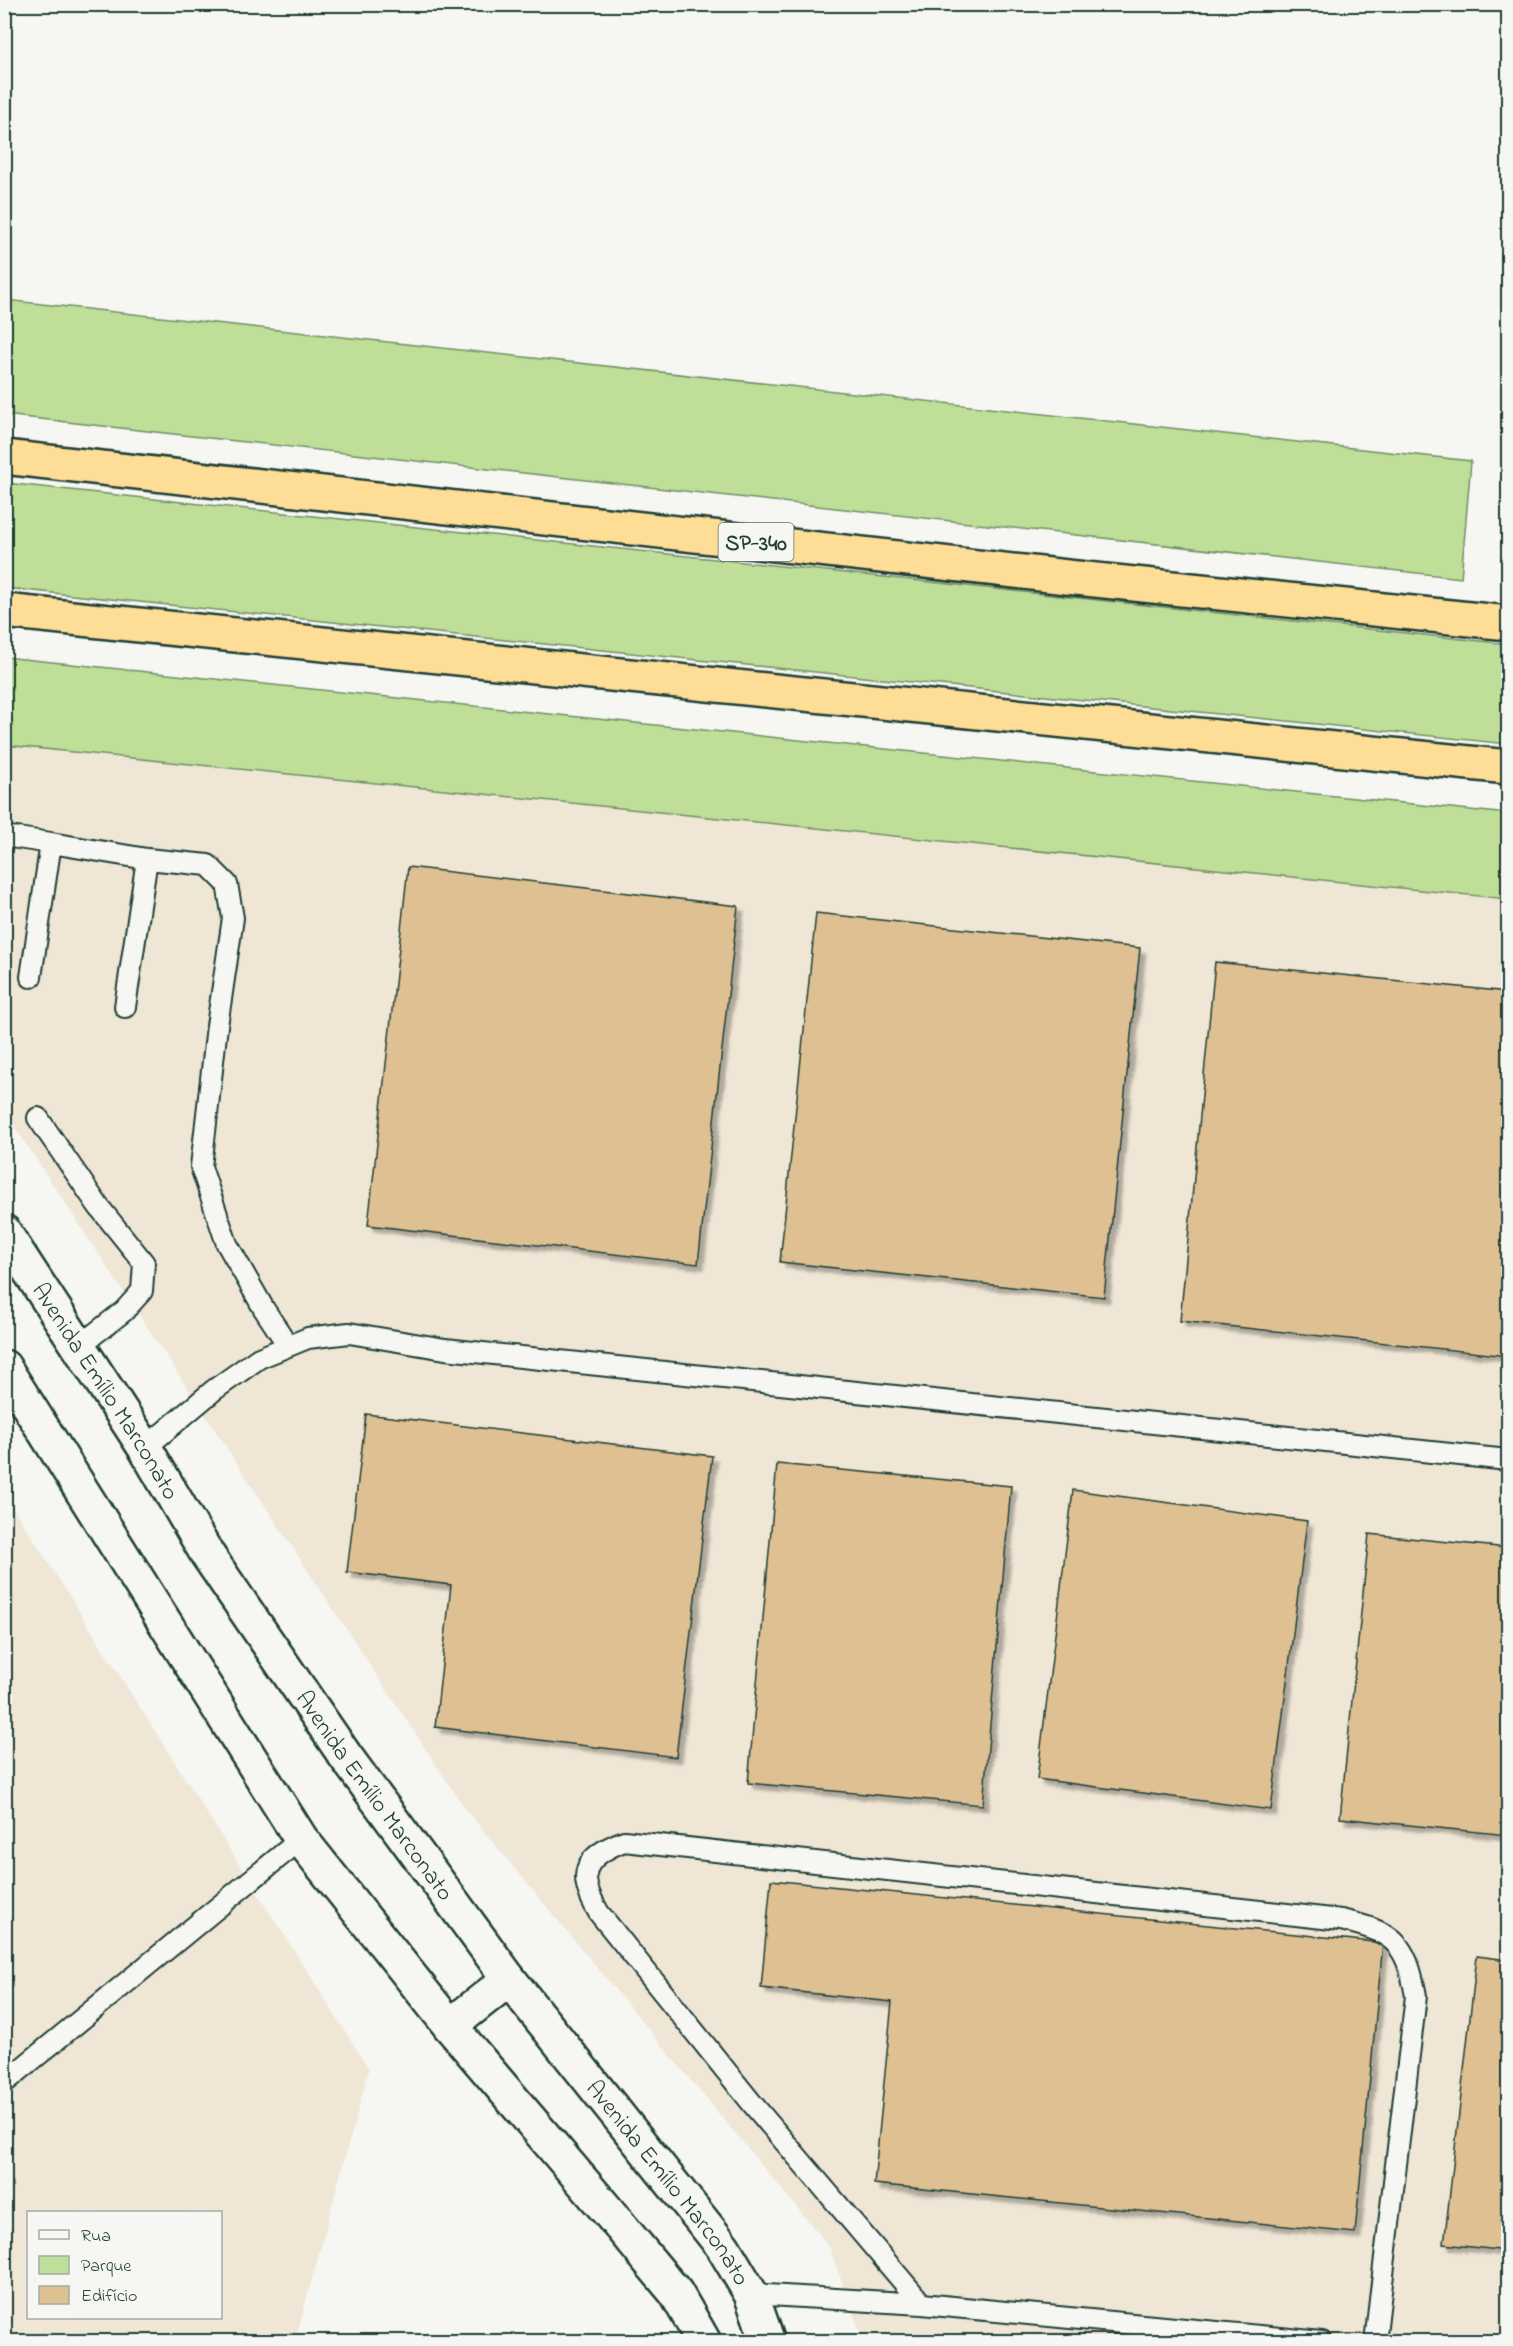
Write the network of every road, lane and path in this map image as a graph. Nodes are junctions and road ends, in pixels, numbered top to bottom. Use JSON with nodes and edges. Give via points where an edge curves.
{"nodes":[{"id":1,"x":4,"y":458,"type":"edge"},
{"id":2,"x":4,"y":611,"type":"edge"},
{"id":3,"x":1509,"y":623,"type":"edge"},
{"id":4,"x":1509,"y":767,"type":"edge"},
{"id":5,"x":4,"y":836,"type":"edge"},
{"id":6,"x":51,"y":843,"type":"junction"},
{"id":7,"x":147,"y":859,"type":"junction"},
{"id":8,"x":31,"y":977,"type":"dead end"},
{"id":9,"x":125,"y":1007,"type":"dead end"},
{"id":10,"x":38,"y":1118,"type":"dead end"},
{"id":11,"x":4,"y":1232,"type":"edge"},
{"id":12,"x":287,"y":1344,"type":"junction"},
{"id":13,"x":79,"y":1346,"type":"junction"},
{"id":14,"x":4,"y":1367,"type":"edge"},
{"id":15,"x":145,"y":1448,"type":"junction"},
{"id":16,"x":1509,"y":1460,"type":"edge"},
{"id":17,"x":301,"y":1839,"type":"junction"},
{"id":18,"x":510,"y":1979,"type":"junction"},
{"id":19,"x":450,"y":2026,"type":"junction"},
{"id":20,"x":4,"y":2083,"type":"edge"},
{"id":21,"x":751,"y":2294,"type":"junction"},
{"id":22,"x":922,"y":2304,"type":"junction"},
{"id":23,"x":704,"y":2342,"type":"edge"},
{"id":24,"x":768,"y":2342,"type":"edge"},
{"id":25,"x":1322,"y":2342,"type":"edge"},
{"id":26,"x":1375,"y":2342,"type":"edge"}],
"edges":[{"from":1,"to":3,"type":"highway","number":"SP-340"},
{"from":2,"to":4,"type":"highway"},
{"from":5,"to":6,"type":"lane"},
{"from":6,"to":7,"type":"lane"},
{"from":6,"to":8,"type":"lane"},
{"from":7,"to":9,"type":"lane"},
{"from":7,"to":12,"type":"lane","via":[[208,865],[227,884],[233,918],[201,1167],[227,1244]]},
{"from":10,"to":13,"type":"lane","via":[[99,1207],[144,1263],[142,1291],[124,1311]]},
{"from":11,"to":13,"type":"main road","name":"Avenida Emílio Marconato"},
{"from":12,"to":15,"type":"lane","via":[[259,1358],[214,1390]]},
{"from":12,"to":16,"type":"lane","via":[[349,1333],[445,1349]]},
{"from":13,"to":15,"type":"main road","name":"Avenida Emílio Marconato"},
{"from":14,"to":17,"type":"main road"},
{"from":15,"to":18,"type":"main road","name":"Avenida Emílio Marconato","via":[[207,1554],[346,1757]]},
{"from":17,"to":19,"type":"main road"},
{"from":17,"to":20,"type":"lane"},
{"from":18,"to":19,"type":"main road"},
{"from":18,"to":21,"type":"main road","name":"Avenida Emílio Marconato","via":[[723,2247]]},
{"from":19,"to":23,"type":"main road","via":[[669,2285]]},
{"from":21,"to":22,"type":"lane"},
{"from":21,"to":24,"type":"main road","name":"Avenida Emílio Marconato"},
{"from":22,"to":25,"type":"lane"},
{"from":22,"to":26,"type":"lane","via":[[755,2107],[599,1913],[587,1893],[586,1876],[591,1861],[604,1848],[624,1840],[1341,1920],[1376,1928],[1399,1946],[1411,1967],[1416,1996]]}]}
